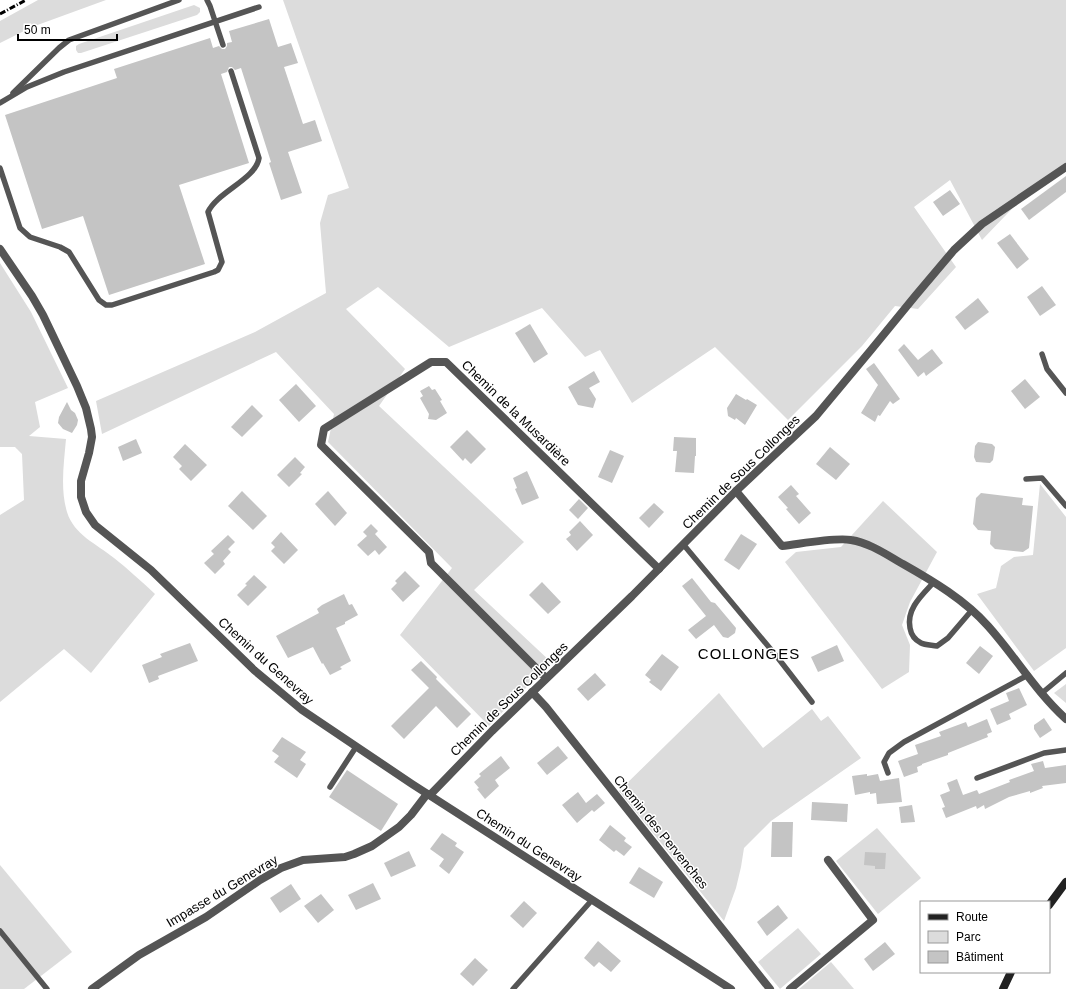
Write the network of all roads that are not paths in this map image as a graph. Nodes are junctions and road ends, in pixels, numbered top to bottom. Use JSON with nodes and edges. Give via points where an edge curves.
{"nodes":[{"id":1,"x":179,"y":0,"type":"edge"},
{"id":2,"x":207,"y":0,"type":"edge"},
{"id":3,"x":259,"y":6,"type":"dead end"},
{"id":4,"x":215,"y":22,"type":"junction"},
{"id":5,"x":223,"y":45,"type":"dead end"},
{"id":6,"x":231,"y":71,"type":"dead end"},
{"id":7,"x":8,"y":98,"type":"junction"},
{"id":8,"x":0,"y":102,"type":"edge"},
{"id":9,"x":1066,"y":167,"type":"edge"},
{"id":10,"x":0,"y":168,"type":"edge"},
{"id":11,"x":0,"y":248,"type":"edge"},
{"id":12,"x":1042,"y":354,"type":"dead end"},
{"id":13,"x":1066,"y":393,"type":"edge"},
{"id":14,"x":1026,"y":479,"type":"dead end"},
{"id":15,"x":736,"y":492,"type":"junction"},
{"id":16,"x":1066,"y":506,"type":"edge"},
{"id":17,"x":683,"y":544,"type":"junction"},
{"id":18,"x":658,"y":569,"type":"junction"},
{"id":19,"x":934,"y":582,"type":"junction"},
{"id":20,"x":972,"y":610,"type":"junction"},
{"id":21,"x":1066,"y":673,"type":"edge"},
{"id":22,"x":1028,"y":675,"type":"junction"},
{"id":23,"x":546,"y":678,"type":"junction"},
{"id":24,"x":532,"y":692,"type":"junction"},
{"id":25,"x":1042,"y":693,"type":"junction"},
{"id":26,"x":812,"y":702,"type":"dead end"},
{"id":27,"x":1066,"y":719,"type":"edge"},
{"id":28,"x":356,"y":747,"type":"junction"},
{"id":29,"x":1066,"y":750,"type":"edge"},
{"id":30,"x":888,"y":773,"type":"dead end"},
{"id":31,"x":977,"y":778,"type":"dead end"},
{"id":32,"x":330,"y":787,"type":"dead end"},
{"id":33,"x":428,"y":794,"type":"junction"},
{"id":34,"x":828,"y":860,"type":"dead end"},
{"id":35,"x":1066,"y":882,"type":"edge"},
{"id":36,"x":592,"y":900,"type":"junction"},
{"id":37,"x":1050,"y":904,"type":"edge"},
{"id":38,"x":0,"y":931,"type":"edge"},
{"id":39,"x":1011,"y":973,"type":"edge"},
{"id":40,"x":47,"y":989,"type":"edge"},
{"id":41,"x":92,"y":989,"type":"edge"},
{"id":42,"x":513,"y":989,"type":"edge"},
{"id":43,"x":731,"y":989,"type":"edge"},
{"id":44,"x":770,"y":989,"type":"edge"},
{"id":45,"x":790,"y":989,"type":"edge"},
{"id":46,"x":1003,"y":989,"type":"edge"}],
"edges":[{"from":1,"to":7,"type":"lane","via":[[69,40]]},
{"from":2,"to":4,"type":"lane"},
{"from":3,"to":4,"type":"lane"},
{"from":4,"to":5,"type":"lane"},
{"from":4,"to":7,"type":"lane","via":[[64,72]]},
{"from":6,"to":10,"type":"lane","via":[[259,158],[253,170],[213,204],[208,212],[222,262],[214,272],[112,305],[103,304],[69,252],[30,237],[20,228]]},
{"from":7,"to":8,"type":"lane"},
{"from":9,"to":15,"type":"street","name":"Chemin de Sous Collonges","via":[[982,224],[954,250],[816,416]]},
{"from":11,"to":28,"type":"street","name":"Chemin du Genevray","via":[[50,327],[87,413],[91,445],[80,489],[90,519],[163,581],[275,689]]},
{"from":12,"to":13,"type":"lane","via":[[1047,369]]},
{"from":14,"to":16,"type":"lane","via":[[1042,478]]},
{"from":15,"to":17,"type":"street","name":"Chemin de Sous Collonges"},
{"from":15,"to":19,"type":"street","via":[[782,546],[850,539],[870,545]]},
{"from":17,"to":18,"type":"street","name":"Chemin de Sous Collonges"},
{"from":17,"to":26,"type":"lane"},
{"from":18,"to":23,"type":"street","name":"Chemin de Sous Collonges"},
{"from":18,"to":23,"type":"street","name":"Chemin de la Musardière","via":[[446,362],[431,362],[324,429],[321,446],[429,552],[431,563]]},
{"from":19,"to":20,"type":"street"},
{"from":19,"to":20,"type":"lane","via":[[910,613],[911,634],[920,643],[936,646],[948,638]]},
{"from":20,"to":22,"type":"street"},
{"from":21,"to":25,"type":"lane"},
{"from":22,"to":25,"type":"street"},
{"from":22,"to":30,"type":"lane","via":[[904,742],[889,753],[884,762]]},
{"from":23,"to":24,"type":"street","name":"Chemin de Sous Collonges"},
{"from":24,"to":33,"type":"street","name":"Chemin de Sous Collonges"},
{"from":24,"to":44,"type":"street","name":"Chemin des Pervenches"},
{"from":25,"to":27,"type":"street","via":[[1051,706]]},
{"from":28,"to":32,"type":"lane"},
{"from":28,"to":33,"type":"street","name":"Chemin du Genevray"},
{"from":29,"to":31,"type":"lane","via":[[1044,753]]},
{"from":33,"to":36,"type":"street","name":"Chemin du Genevray"},
{"from":33,"to":41,"type":"street","name":"Impasse du Genevray","via":[[399,827],[372,846],[345,857],[303,860],[281,868],[206,917],[139,955]]},
{"from":34,"to":45,"type":"street","via":[[873,920]]},
{"from":35,"to":37,"type":"main road"},
{"from":36,"to":42,"type":"lane"},
{"from":36,"to":43,"type":"street","name":"Chemin du Genevray"},
{"from":38,"to":40,"type":"lane"},
{"from":39,"to":46,"type":"main road"}]}
